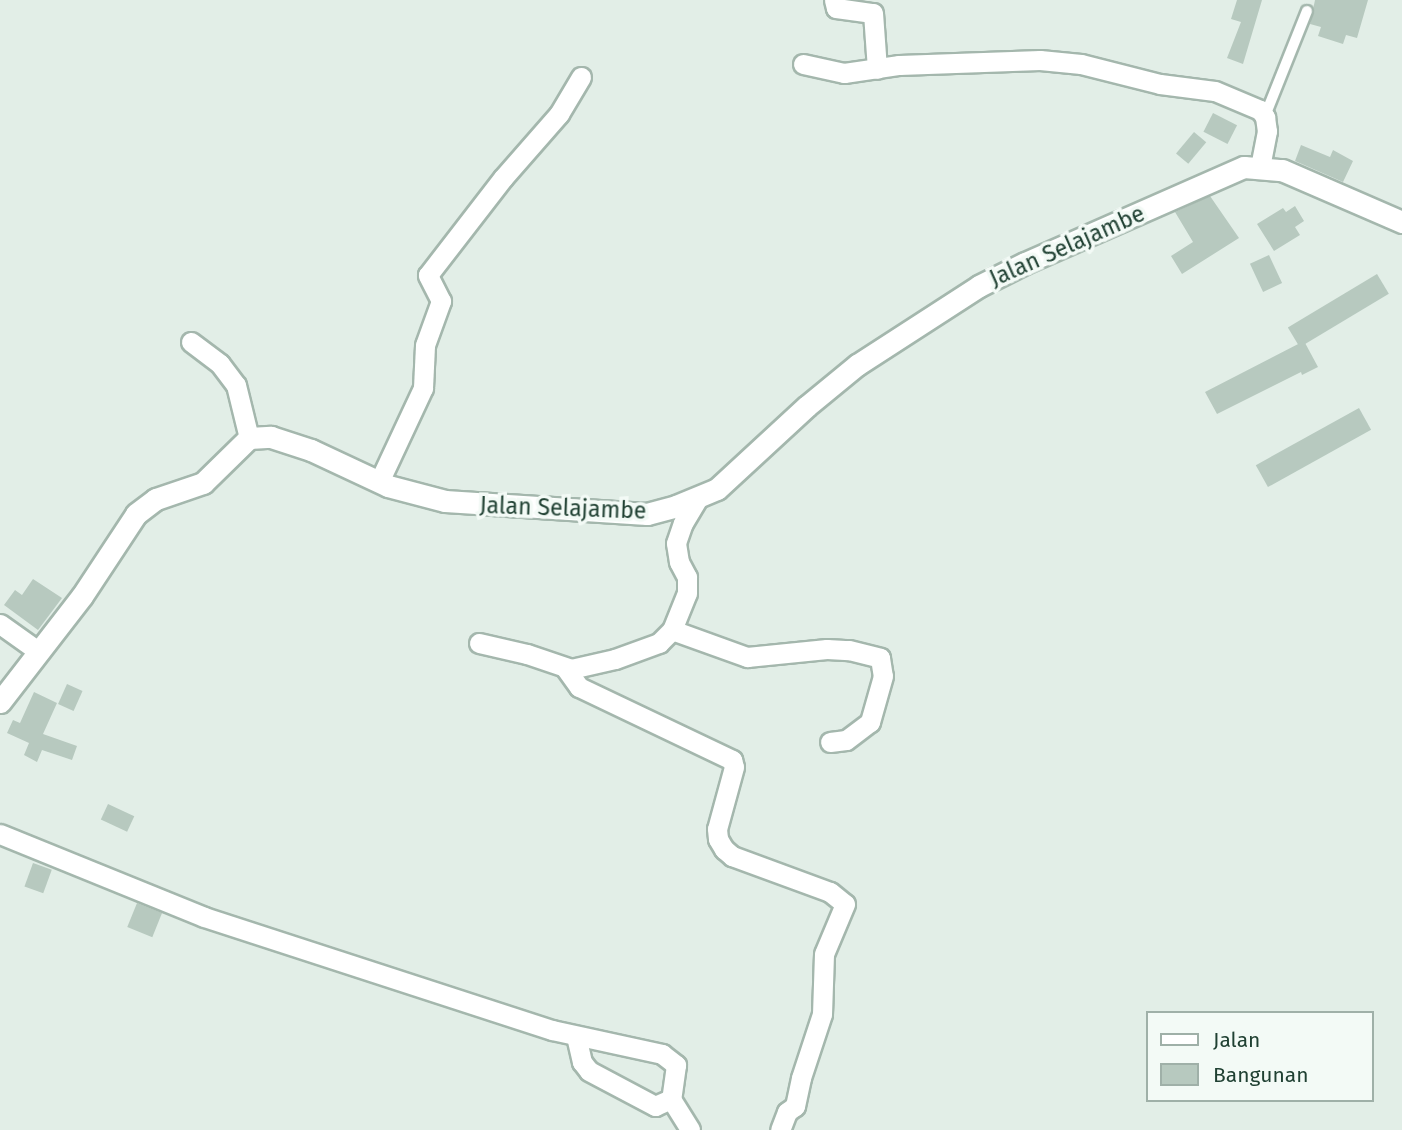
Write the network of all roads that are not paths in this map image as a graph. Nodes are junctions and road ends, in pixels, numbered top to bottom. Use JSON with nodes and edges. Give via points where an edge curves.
{"nodes":[{"id":1,"x":834,"y":0,"type":"edge"},
{"id":2,"x":1307,"y":11,"type":"dead end"},
{"id":3,"x":803,"y":64,"type":"dead end"},
{"id":4,"x":877,"y":69,"type":"junction"},
{"id":5,"x":581,"y":77,"type":"dead end"},
{"id":6,"x":1265,"y":117,"type":"junction"},
{"id":7,"x":1260,"y":166,"type":"junction"},
{"id":8,"x":1402,"y":222,"type":"edge"},
{"id":9,"x":191,"y":342,"type":"dead end"},
{"id":10,"x":249,"y":438,"type":"junction"},
{"id":11,"x":379,"y":482,"type":"junction"},
{"id":12,"x":698,"y":498,"type":"junction"},
{"id":13,"x":0,"y":624,"type":"edge"},
{"id":14,"x":672,"y":630,"type":"junction"},
{"id":15,"x":479,"y":643,"type":"dead end"},
{"id":16,"x":38,"y":650,"type":"junction"},
{"id":17,"x":566,"y":669,"type":"junction"},
{"id":18,"x":0,"y":702,"type":"edge"},
{"id":19,"x":830,"y":742,"type":"dead end"},
{"id":20,"x":0,"y":834,"type":"edge"},
{"id":21,"x":576,"y":1036,"type":"junction"},
{"id":22,"x":671,"y":1099,"type":"junction"},
{"id":23,"x":690,"y":1130,"type":"edge"},
{"id":24,"x":780,"y":1130,"type":"edge"}],
"edges":[{"from":1,"to":4,"type":"street","via":[[836,8],[873,13]]},
{"from":2,"to":6,"type":"lane"},
{"from":3,"to":4,"type":"street","via":[[844,73]]},
{"from":4,"to":6,"type":"street","via":[[1012,60],[1067,62],[1215,91],[1260,110]]},
{"from":5,"to":11,"type":"street","via":[[559,114],[502,178],[428,275],[442,301],[425,345],[423,388]]},
{"from":6,"to":7,"type":"street"},
{"from":7,"to":8,"type":"street","name":"Jalan Selajambe","via":[[1282,170]]},
{"from":7,"to":12,"type":"street","name":"Jalan Selajambe","via":[[1244,167],[969,292],[863,360],[807,405],[735,475]]},
{"from":9,"to":10,"type":"street","via":[[220,364],[236,384]]},
{"from":10,"to":11,"type":"street","name":"Jalan Selajambe","via":[[271,438],[311,450]]},
{"from":10,"to":16,"type":"street","via":[[203,483],[142,508],[82,596]]},
{"from":11,"to":12,"type":"street","name":"Jalan Selajambe","via":[[445,501],[622,514],[647,514]]},
{"from":12,"to":14,"type":"street","via":[[676,543],[688,587]]},
{"from":13,"to":16,"type":"street"},
{"from":14,"to":17,"type":"street","via":[[645,649]]},
{"from":14,"to":19,"type":"street","via":[[747,657],[827,649],[880,658],[883,676],[870,722],[846,740]]},
{"from":15,"to":17,"type":"street","via":[[527,653]]},
{"from":16,"to":18,"type":"street"},
{"from":17,"to":24,"type":"street","via":[[579,687],[732,760],[717,829],[724,849],[830,892],[845,904],[824,954],[822,1014],[796,1106],[787,1112]]},
{"from":20,"to":21,"type":"street","via":[[204,917]]},
{"from":21,"to":22,"type":"street","via":[[589,1071],[655,1106]]},
{"from":21,"to":22,"type":"street","via":[[672,1060],[676,1069]]},
{"from":22,"to":23,"type":"street"}]}
